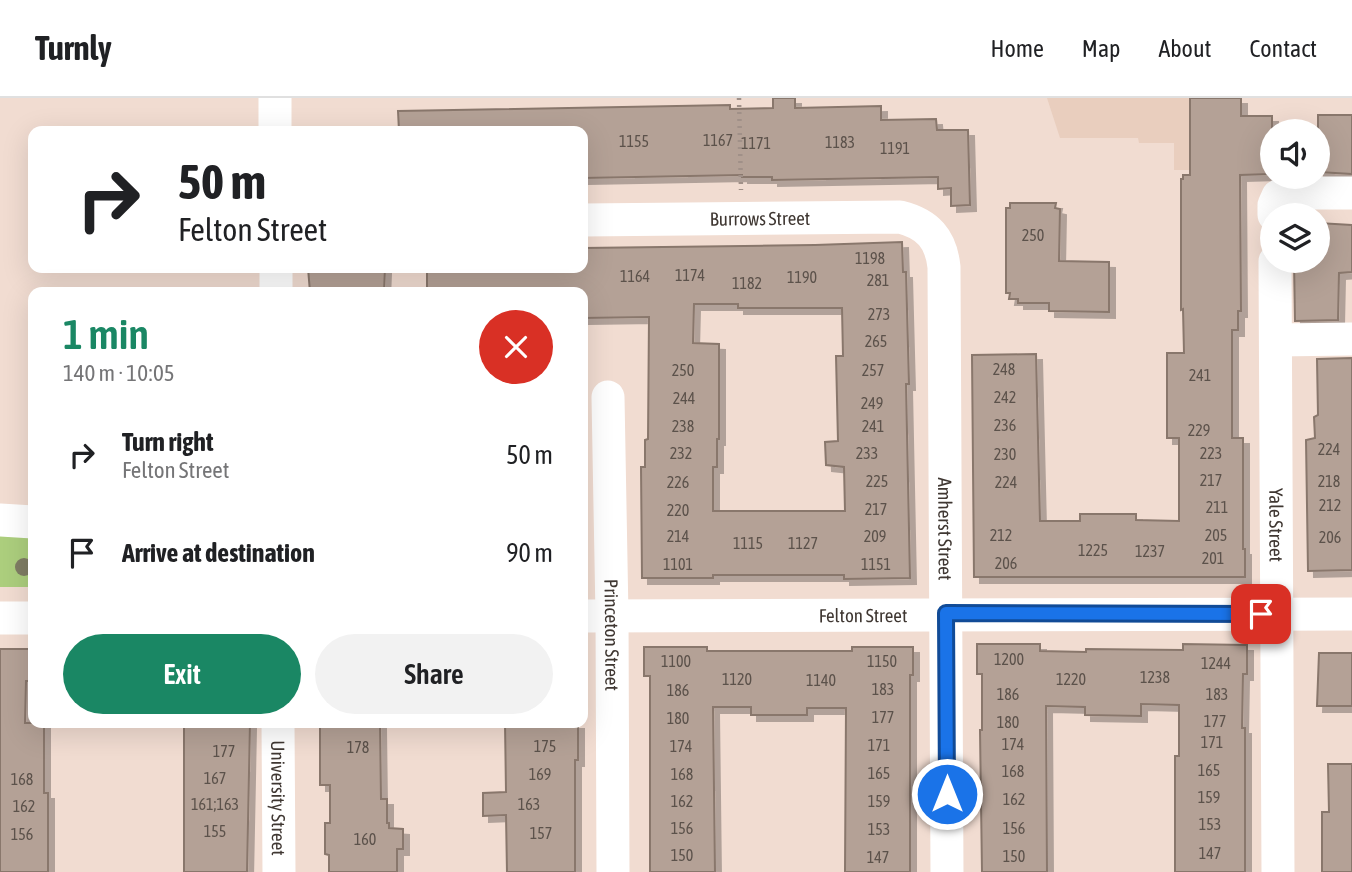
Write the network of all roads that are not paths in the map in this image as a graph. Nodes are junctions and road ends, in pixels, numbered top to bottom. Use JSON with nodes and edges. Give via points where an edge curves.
{"nodes":[{"id":1,"x":275,"y":98,"type":"edge"},
{"id":2,"x":275,"y":126,"type":"edge"},
{"id":3,"x":1352,"y":193,"type":"edge"},
{"id":4,"x":1275,"y":203,"type":"edge"},
{"id":5,"x":588,"y":219,"type":"edge"},
{"id":6,"x":932,"y":232,"type":"joint"},
{"id":7,"x":1275,"y":273,"type":"edge"},
{"id":8,"x":1352,"y":339,"type":"edge"},
{"id":9,"x":1276,"y":340,"type":"junction"},
{"id":10,"x":608,"y":397,"type":"dead end"},
{"id":11,"x":0,"y":520,"type":"edge"},
{"id":12,"x":28,"y":522,"type":"edge"},
{"id":13,"x":946,"y":613,"type":"junction"},
{"id":14,"x":1276,"y":614,"type":"junction"},
{"id":15,"x":1352,"y":614,"type":"edge"},
{"id":16,"x":598,"y":616,"type":"edge"},
{"id":17,"x":0,"y":618,"type":"edge"},
{"id":18,"x":28,"y":618,"type":"edge"},
{"id":19,"x":278,"y":728,"type":"edge"},
{"id":20,"x":279,"y":872,"type":"edge"},
{"id":21,"x":613,"y":872,"type":"edge"},
{"id":22,"x":947,"y":872,"type":"edge"},
{"id":23,"x":1278,"y":872,"type":"edge"}],
"edges":[{"from":1,"to":2,"type":"street"},
{"from":3,"to":4,"type":"street","via":[[1287,193]]},
{"from":5,"to":6,"type":"street","name":"Burrows Street","via":[[900,217]]},
{"from":6,"to":13,"type":"street","name":"Amherst Street","via":[[944,267]]},
{"from":7,"to":9,"type":"street","name":"Yale Street"},
{"from":8,"to":9,"type":"street"},
{"from":9,"to":14,"type":"street","name":"Yale Street"},
{"from":10,"to":16,"type":"street","name":"Princeton Street"},
{"from":11,"to":12,"type":"street"},
{"from":13,"to":14,"type":"street","name":"Felton Street"},
{"from":13,"to":16,"type":"street","name":"Felton Street"},
{"from":13,"to":22,"type":"street","name":"Amherst Street"},
{"from":14,"to":15,"type":"street","name":"Felton Street"},
{"from":14,"to":23,"type":"street","name":"Yale Street"},
{"from":16,"to":21,"type":"street","name":"Princeton Street"},
{"from":17,"to":18,"type":"street"},
{"from":19,"to":20,"type":"street","name":"University Street"}]}
